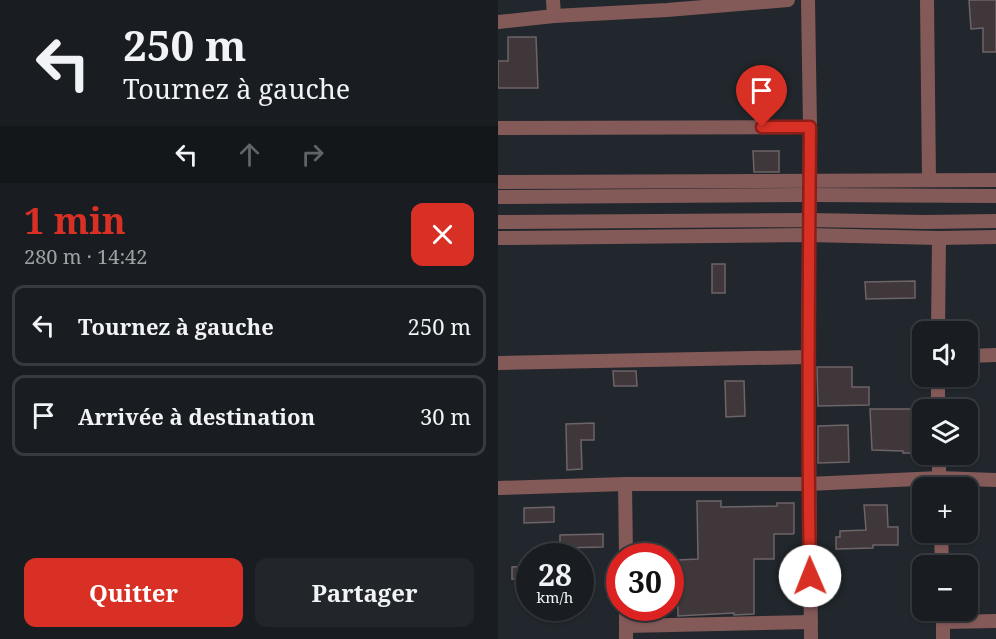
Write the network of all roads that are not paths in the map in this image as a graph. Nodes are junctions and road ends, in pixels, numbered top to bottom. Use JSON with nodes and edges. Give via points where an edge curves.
{"nodes":[{"id":1,"x":554,"y":0,"type":"edge"},
{"id":2,"x":788,"y":0,"type":"edge"},
{"id":3,"x":808,"y":0,"type":"edge"},
{"id":4,"x":927,"y":0,"type":"edge"},
{"id":5,"x":667,"y":5,"type":"edge"},
{"id":6,"x":554,"y":16,"type":"junction"},
{"id":7,"x":498,"y":22,"type":"edge"},
{"id":8,"x":810,"y":127,"type":"junction"},
{"id":9,"x":498,"y":128,"type":"edge"},
{"id":10,"x":929,"y":180,"type":"junction"},
{"id":11,"x":996,"y":180,"type":"edge"},
{"id":12,"x":498,"y":182,"type":"edge"},
{"id":13,"x":810,"y":188,"type":"junction"},
{"id":14,"x":996,"y":196,"type":"edge"},
{"id":15,"x":498,"y":197,"type":"edge"},
{"id":16,"x":809,"y":220,"type":"junction"},
{"id":17,"x":996,"y":221,"type":"edge"},
{"id":18,"x":498,"y":222,"type":"edge"},
{"id":19,"x":808,"y":235,"type":"junction"},
{"id":20,"x":996,"y":237,"type":"edge"},
{"id":21,"x":498,"y":238,"type":"edge"},
{"id":22,"x":939,"y":238,"type":"junction"},
{"id":23,"x":938,"y":321,"type":"edge"},
{"id":24,"x":996,"y":355,"type":"edge"},
{"id":25,"x":978,"y":356,"type":"edge"},
{"id":26,"x":808,"y":357,"type":"junction"},
{"id":27,"x":498,"y":363,"type":"edge"},
{"id":28,"x":996,"y":480,"type":"edge"},
{"id":29,"x":978,"y":481,"type":"edge"},
{"id":30,"x":912,"y":483,"type":"edge"},
{"id":31,"x":625,"y":484,"type":"junction"},
{"id":32,"x":808,"y":484,"type":"junction"},
{"id":33,"x":498,"y":488,"type":"edge"},
{"id":34,"x":626,"y":543,"type":"edge"},
{"id":35,"x":978,"y":619,"type":"edge"},
{"id":36,"x":943,"y":621,"type":"edge"},
{"id":37,"x":996,"y":621,"type":"edge"},
{"id":38,"x":811,"y":622,"type":"junction"},
{"id":39,"x":626,"y":632,"type":"edge"},
{"id":40,"x":811,"y":639,"type":"edge"},
{"id":41,"x":943,"y":639,"type":"edge"}],
"edges":[{"from":1,"to":6,"type":"street"},
{"from":2,"to":5,"type":"street"},
{"from":3,"to":8,"type":"street"},
{"from":4,"to":10,"type":"street"},
{"from":5,"to":6,"type":"street"},
{"from":6,"to":7,"type":"street"},
{"from":8,"to":9,"type":"street"},
{"from":8,"to":13,"type":"street"},
{"from":10,"to":11,"type":"street"},
{"from":10,"to":13,"type":"street"},
{"from":12,"to":13,"type":"street"},
{"from":13,"to":14,"type":"street"},
{"from":13,"to":15,"type":"street"},
{"from":13,"to":16,"type":"street"},
{"from":16,"to":17,"type":"street"},
{"from":16,"to":18,"type":"street"},
{"from":16,"to":19,"type":"street"},
{"from":19,"to":21,"type":"street"},
{"from":19,"to":22,"type":"street"},
{"from":19,"to":26,"type":"street"},
{"from":20,"to":22,"type":"street"},
{"from":22,"to":23,"type":"street"},
{"from":24,"to":25,"type":"street"},
{"from":26,"to":27,"type":"street"},
{"from":26,"to":32,"type":"street"},
{"from":28,"to":29,"type":"street"},
{"from":30,"to":32,"type":"street"},
{"from":31,"to":32,"type":"street"},
{"from":31,"to":33,"type":"street"},
{"from":31,"to":34,"type":"street"},
{"from":32,"to":38,"type":"street"},
{"from":35,"to":37,"type":"street"},
{"from":36,"to":41,"type":"street"},
{"from":38,"to":39,"type":"street"},
{"from":38,"to":40,"type":"street"}]}
